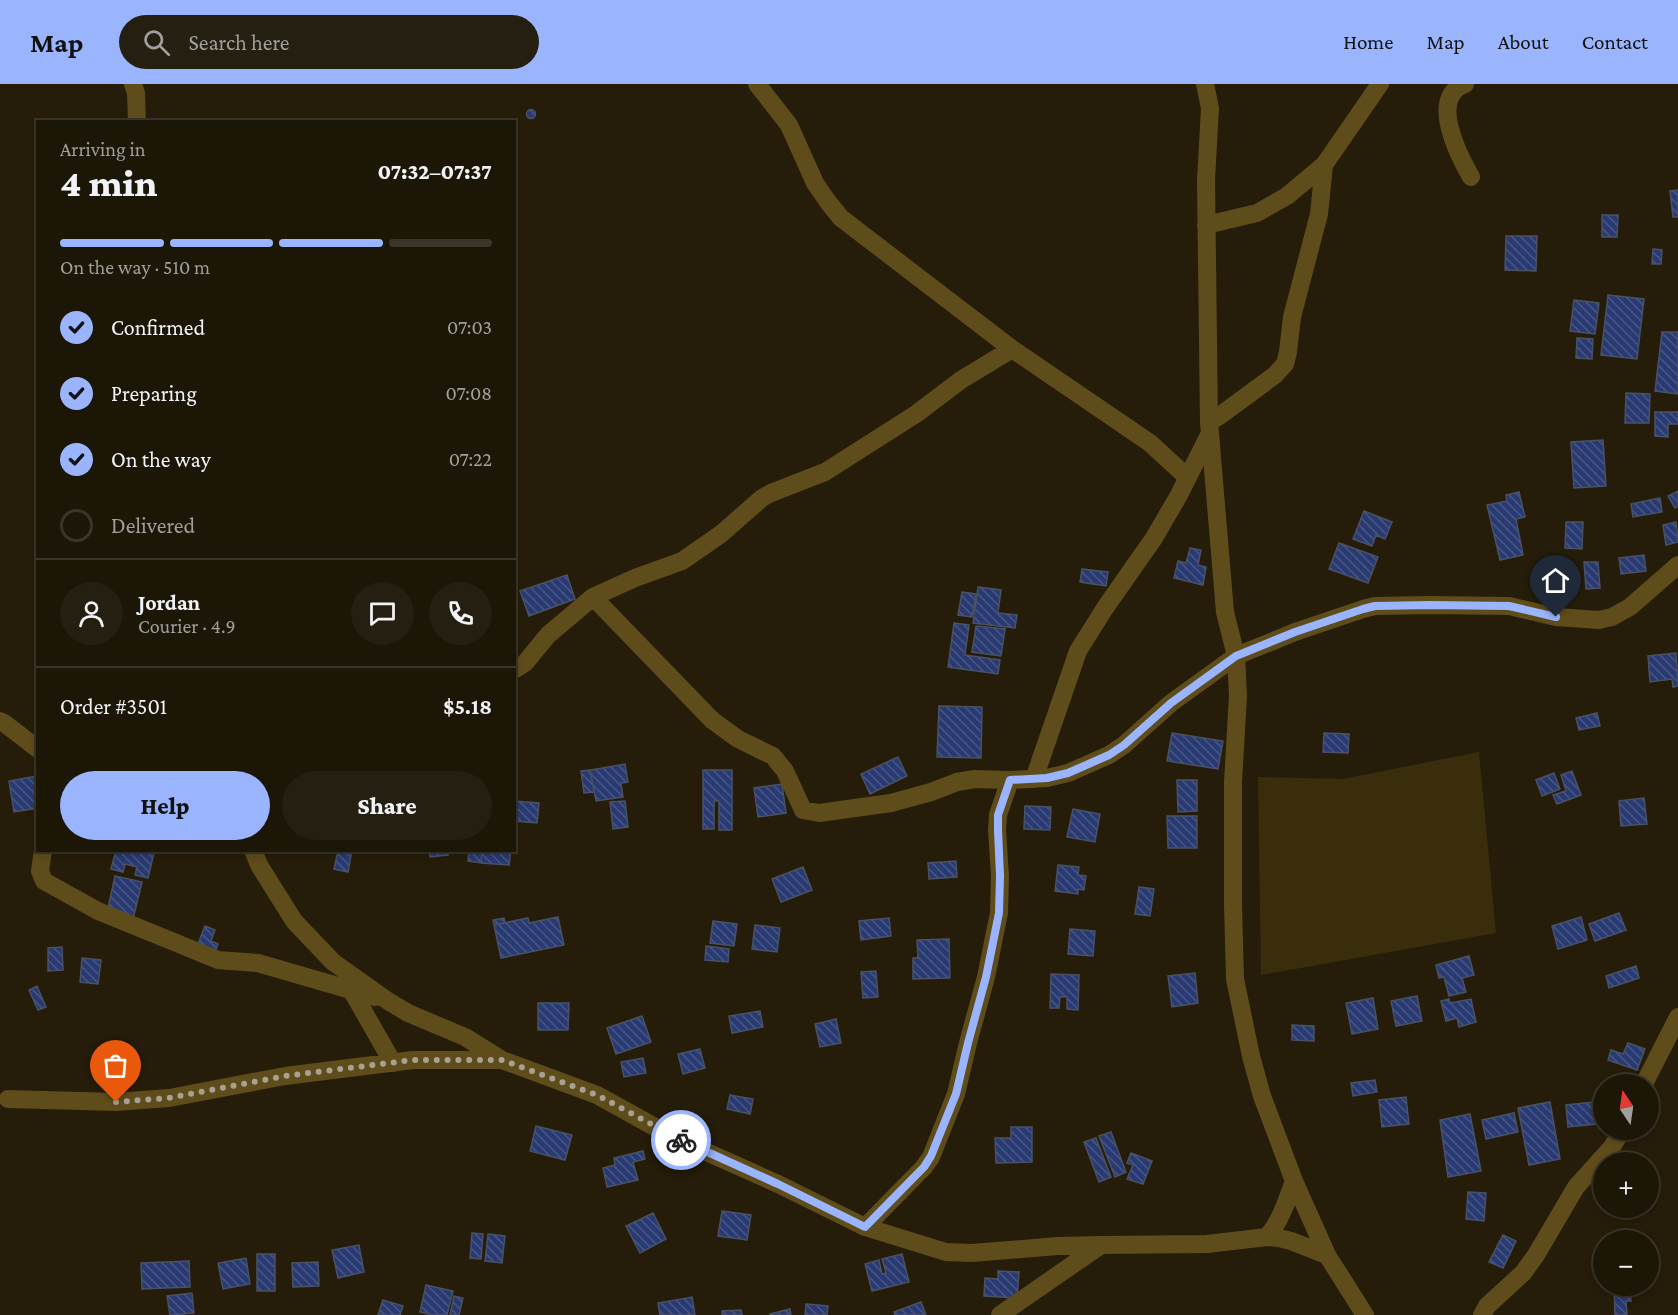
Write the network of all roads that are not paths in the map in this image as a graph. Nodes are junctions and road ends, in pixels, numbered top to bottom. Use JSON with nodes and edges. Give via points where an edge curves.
{"nodes":[{"id":1,"x":133,"y":84,"type":"edge"},
{"id":2,"x":757,"y":84,"type":"edge"},
{"id":3,"x":1205,"y":84,"type":"edge"},
{"id":4,"x":1380,"y":84,"type":"edge"},
{"id":5,"x":1465,"y":84,"type":"edge"},
{"id":6,"x":138,"y":120,"type":"edge"},
{"id":7,"x":1324,"y":165,"type":"junction"},
{"id":8,"x":1471,"y":177,"type":"dead end"},
{"id":9,"x":1206,"y":225,"type":"junction"},
{"id":10,"x":1012,"y":349,"type":"junction"},
{"id":11,"x":1209,"y":428,"type":"junction"},
{"id":12,"x":1186,"y":477,"type":"junction"},
{"id":13,"x":1678,"y":565,"type":"edge"},
{"id":14,"x":593,"y":597,"type":"junction"},
{"id":15,"x":1236,"y":656,"type":"junction"},
{"id":16,"x":516,"y":669,"type":"edge"},
{"id":17,"x":0,"y":721,"type":"edge"},
{"id":18,"x":36,"y":747,"type":"edge"},
{"id":19,"x":1034,"y":778,"type":"junction"},
{"id":20,"x":1010,"y":780,"type":"junction"},
{"id":21,"x":43,"y":852,"type":"edge"},
{"id":22,"x":254,"y":852,"type":"edge"},
{"id":23,"x":333,"y":962,"type":"junction"},
{"id":24,"x":353,"y":991,"type":"junction"},
{"id":25,"x":388,"y":1001,"type":"junction"},
{"id":26,"x":1678,"y":1017,"type":"edge"},
{"id":27,"x":465,"y":1037,"type":"junction"},
{"id":28,"x":445,"y":1059,"type":"junction"},
{"id":29,"x":502,"y":1060,"type":"junction"},
{"id":30,"x":393,"y":1063,"type":"junction"},
{"id":31,"x":1649,"y":1074,"type":"edge"},
{"id":32,"x":8,"y":1099,"type":"dead end"},
{"id":33,"x":1616,"y":1140,"type":"edge"},
{"id":34,"x":1294,"y":1181,"type":"junction"},
{"id":35,"x":865,"y":1227,"type":"junction"},
{"id":36,"x":1267,"y":1237,"type":"junction"},
{"id":37,"x":1101,"y":1245,"type":"junction"},
{"id":38,"x":1327,"y":1254,"type":"junction"},
{"id":39,"x":1000,"y":1315,"type":"edge"},
{"id":40,"x":1365,"y":1315,"type":"edge"},
{"id":41,"x":1482,"y":1315,"type":"edge"}],
"edges":[{"from":1,"to":6,"type":"street"},
{"from":2,"to":10,"type":"street","via":[[789,125],[815,183],[841,218]]},
{"from":3,"to":9,"type":"street","via":[[1210,108]]},
{"from":4,"to":7,"type":"street"},
{"from":5,"to":8,"type":"street","via":[[1451,96],[1447,113],[1459,156]]},
{"from":7,"to":9,"type":"street","via":[[1287,196],[1257,213]]},
{"from":7,"to":11,"type":"street","via":[[1319,214],[1292,317],[1285,364]]},
{"from":9,"to":11,"type":"street"},
{"from":10,"to":12,"type":"street","via":[[1150,443]]},
{"from":10,"to":14,"type":"street","via":[[825,472],[762,498],[682,561]]},
{"from":11,"to":12,"type":"street"},
{"from":11,"to":15,"type":"street","via":[[1225,612]]},
{"from":12,"to":19,"type":"street","via":[[1154,538],[1078,651]]},
{"from":13,"to":15,"type":"street","via":[[1630,607],[1599,620],[1556,617],[1509,606],[1375,606]]},
{"from":14,"to":16,"type":"street"},
{"from":14,"to":20,"type":"street","via":[[712,720],[738,739],[773,756],[785,771],[803,810],[819,813],[891,803],[975,779]]},
{"from":15,"to":19,"type":"street","via":[[1109,755],[1068,773]]},
{"from":15,"to":34,"type":"street","via":[[1235,979],[1262,1096]]},
{"from":17,"to":18,"type":"street"},
{"from":19,"to":20,"type":"street"},
{"from":20,"to":35,"type":"street","via":[[998,815],[999,913],[956,1094],[924,1167]]},
{"from":21,"to":24,"type":"street","via":[[40,872],[44,881],[98,911],[218,960],[258,963]]},
{"from":22,"to":23,"type":"street","via":[[294,921]]},
{"from":23,"to":24,"type":"street"},
{"from":23,"to":25,"type":"street"},
{"from":24,"to":25,"type":"street"},
{"from":24,"to":30,"type":"street"},
{"from":25,"to":27,"type":"street"},
{"from":26,"to":31,"type":"street"},
{"from":27,"to":28,"type":"street"},
{"from":27,"to":29,"type":"street"},
{"from":28,"to":29,"type":"street"},
{"from":28,"to":30,"type":"street"},
{"from":29,"to":35,"type":"street","via":[[597,1095],[673,1137]]},
{"from":30,"to":32,"type":"street","via":[[285,1076],[169,1098],[116,1102]]},
{"from":33,"to":41,"type":"street","via":[[1576,1187],[1523,1273]]},
{"from":34,"to":36,"type":"street","via":[[1281,1217]]},
{"from":34,"to":38,"type":"street"},
{"from":35,"to":37,"type":"street","via":[[946,1252]]},
{"from":36,"to":37,"type":"street","via":[[1207,1244]]},
{"from":36,"to":38,"type":"street"},
{"from":37,"to":39,"type":"street"},
{"from":38,"to":40,"type":"street"}]}
